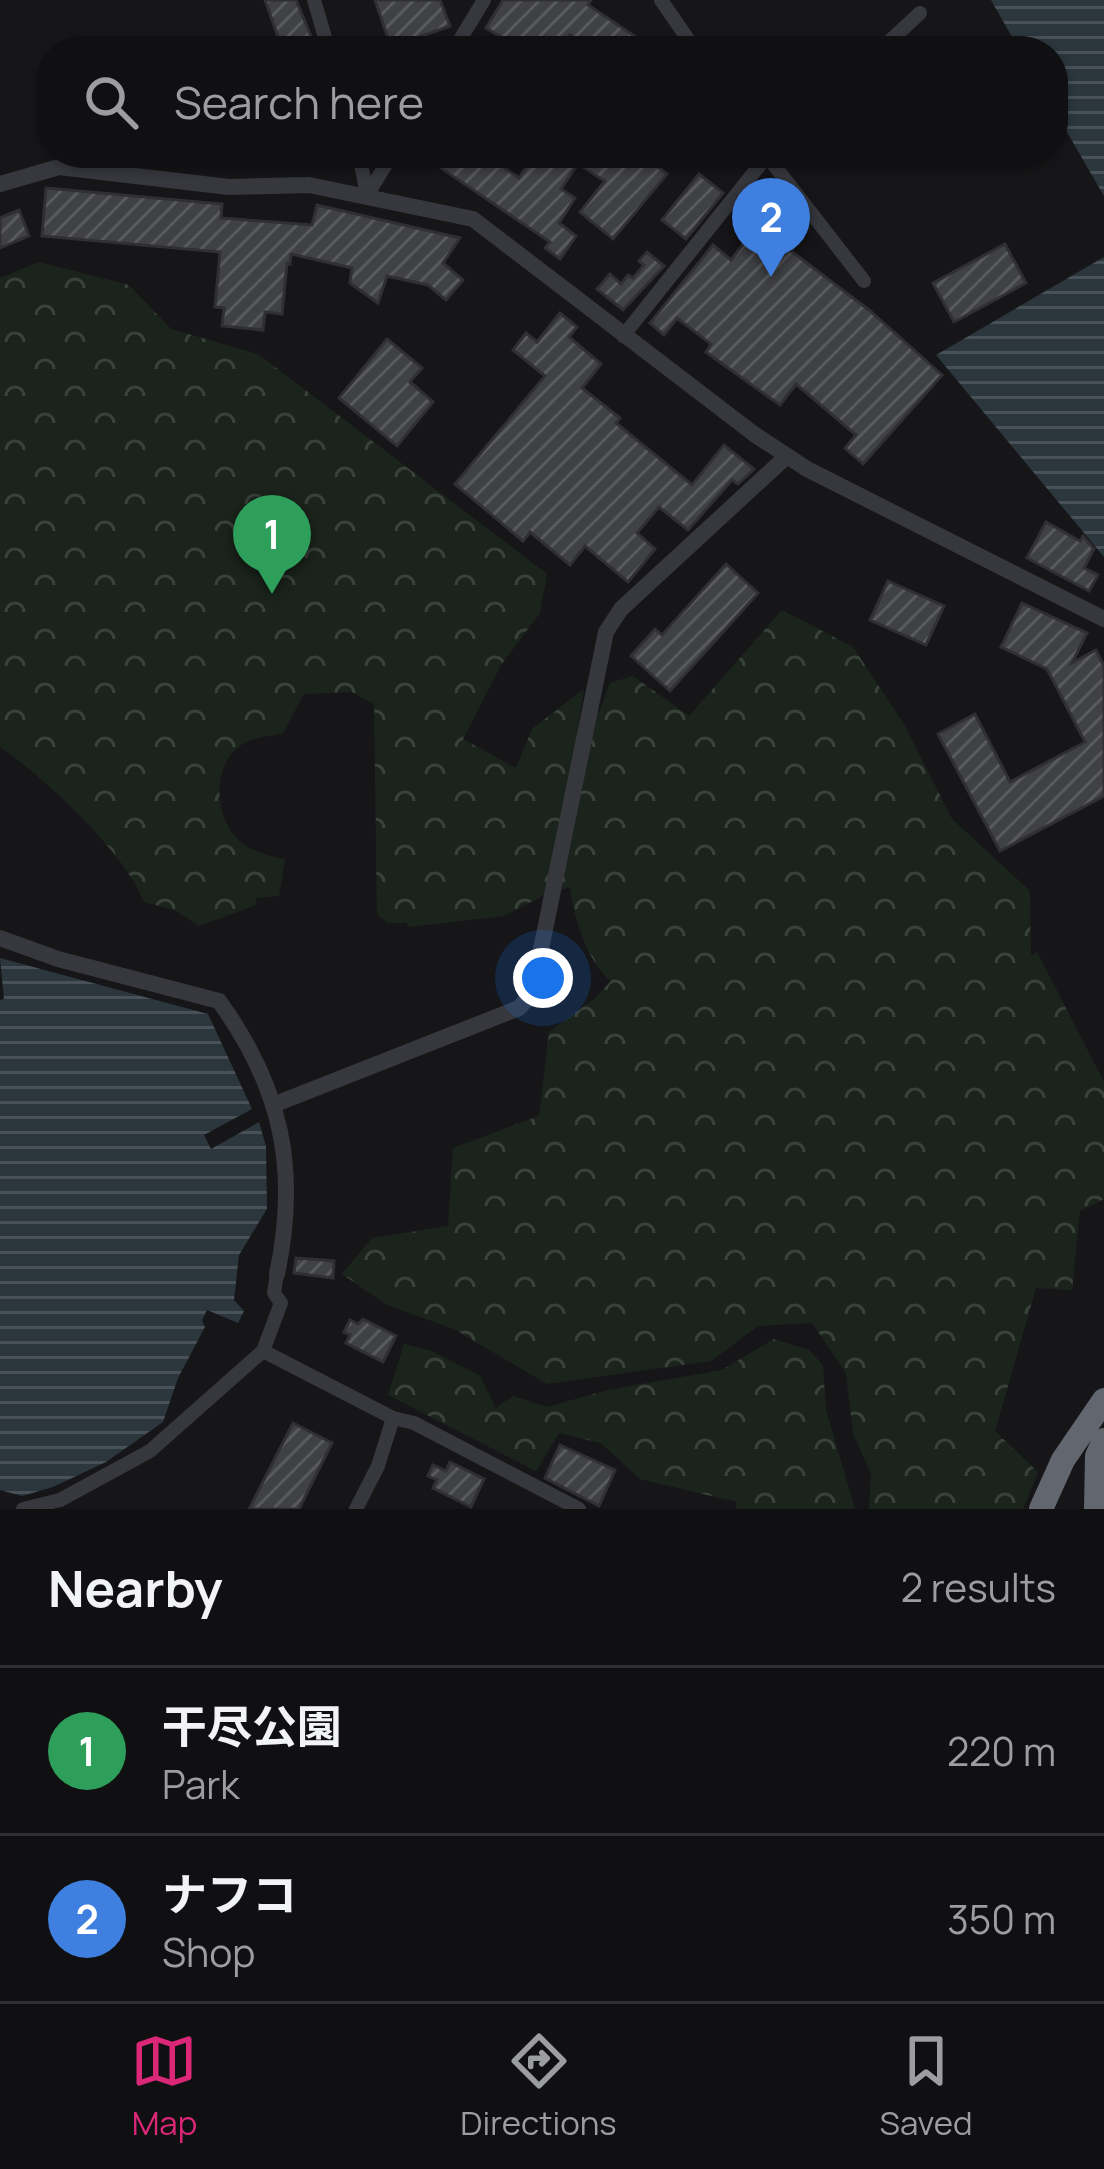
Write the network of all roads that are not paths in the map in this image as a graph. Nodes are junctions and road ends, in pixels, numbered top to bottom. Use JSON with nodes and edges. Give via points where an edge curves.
{"nodes":[{"id":1,"x":314,"y":0,"type":"edge"},
{"id":2,"x":484,"y":0,"type":"edge"},
{"id":3,"x":662,"y":0,"type":"edge"},
{"id":4,"x":920,"y":13,"type":"dead end"},
{"id":5,"x":325,"y":36,"type":"edge"},
{"id":6,"x":463,"y":36,"type":"edge"},
{"id":7,"x":686,"y":36,"type":"edge"},
{"id":8,"x":895,"y":36,"type":"edge"},
{"id":9,"x":56,"y":168,"type":"edge"},
{"id":10,"x":68,"y":168,"type":"edge"},
{"id":11,"x":361,"y":168,"type":"edge"},
{"id":12,"x":384,"y":168,"type":"edge"},
{"id":13,"x":757,"y":168,"type":"edge"},
{"id":14,"x":778,"y":168,"type":"edge"},
{"id":15,"x":0,"y":184,"type":"edge"},
{"id":16,"x":367,"y":195,"type":"junction"},
{"id":17,"x":863,"y":281,"type":"dead end"},
{"id":18,"x":623,"y":336,"type":"junction"},
{"id":19,"x":787,"y":456,"type":"junction"},
{"id":20,"x":1104,"y":619,"type":"edge"},
{"id":21,"x":0,"y":938,"type":"edge"},
{"id":22,"x":273,"y":1105,"type":"junction"},
{"id":23,"x":277,"y":1274,"type":"joint"},
{"id":24,"x":263,"y":1351,"type":"junction"},
{"id":25,"x":1104,"y":1400,"type":"edge"},
{"id":26,"x":393,"y":1418,"type":"junction"},
{"id":27,"x":1104,"y":1440,"type":"edge"},
{"id":28,"x":1104,"y":1500,"type":"edge"},
{"id":29,"x":23,"y":1509,"type":"edge"},
{"id":30,"x":356,"y":1509,"type":"edge"},
{"id":31,"x":579,"y":1509,"type":"edge"},
{"id":32,"x":1042,"y":1509,"type":"edge"},
{"id":33,"x":1096,"y":1509,"type":"edge"}],
"edges":[{"from":1,"to":5,"type":"street"},
{"from":2,"to":6,"type":"street"},
{"from":3,"to":7,"type":"street"},
{"from":4,"to":8,"type":"street"},
{"from":9,"to":15,"type":"street"},
{"from":10,"to":16,"type":"street"},
{"from":11,"to":16,"type":"street"},
{"from":12,"to":16,"type":"street"},
{"from":13,"to":18,"type":"street"},
{"from":14,"to":17,"type":"street"},
{"from":16,"to":18,"type":"street","via":[[473,219]]},
{"from":18,"to":19,"type":"street"},
{"from":19,"to":20,"type":"street"},
{"from":19,"to":22,"type":"street","via":[[621,609],[606,632],[532,993],[519,1008]]},
{"from":21,"to":22,"type":"street","via":[[219,1000]]},
{"from":22,"to":23,"type":"street","via":[[286,1146]]},
{"from":23,"to":24,"type":"street","via":[[281,1304]]},
{"from":24,"to":26,"type":"street"},
{"from":24,"to":29,"type":"street","via":[[150,1450],[60,1500]]},
{"from":25,"to":32,"type":"highway"},
{"from":26,"to":30,"type":"street"},
{"from":26,"to":31,"type":"street"},
{"from":27,"to":33,"type":"highway"},
{"from":28,"to":33,"type":"highway"}]}
